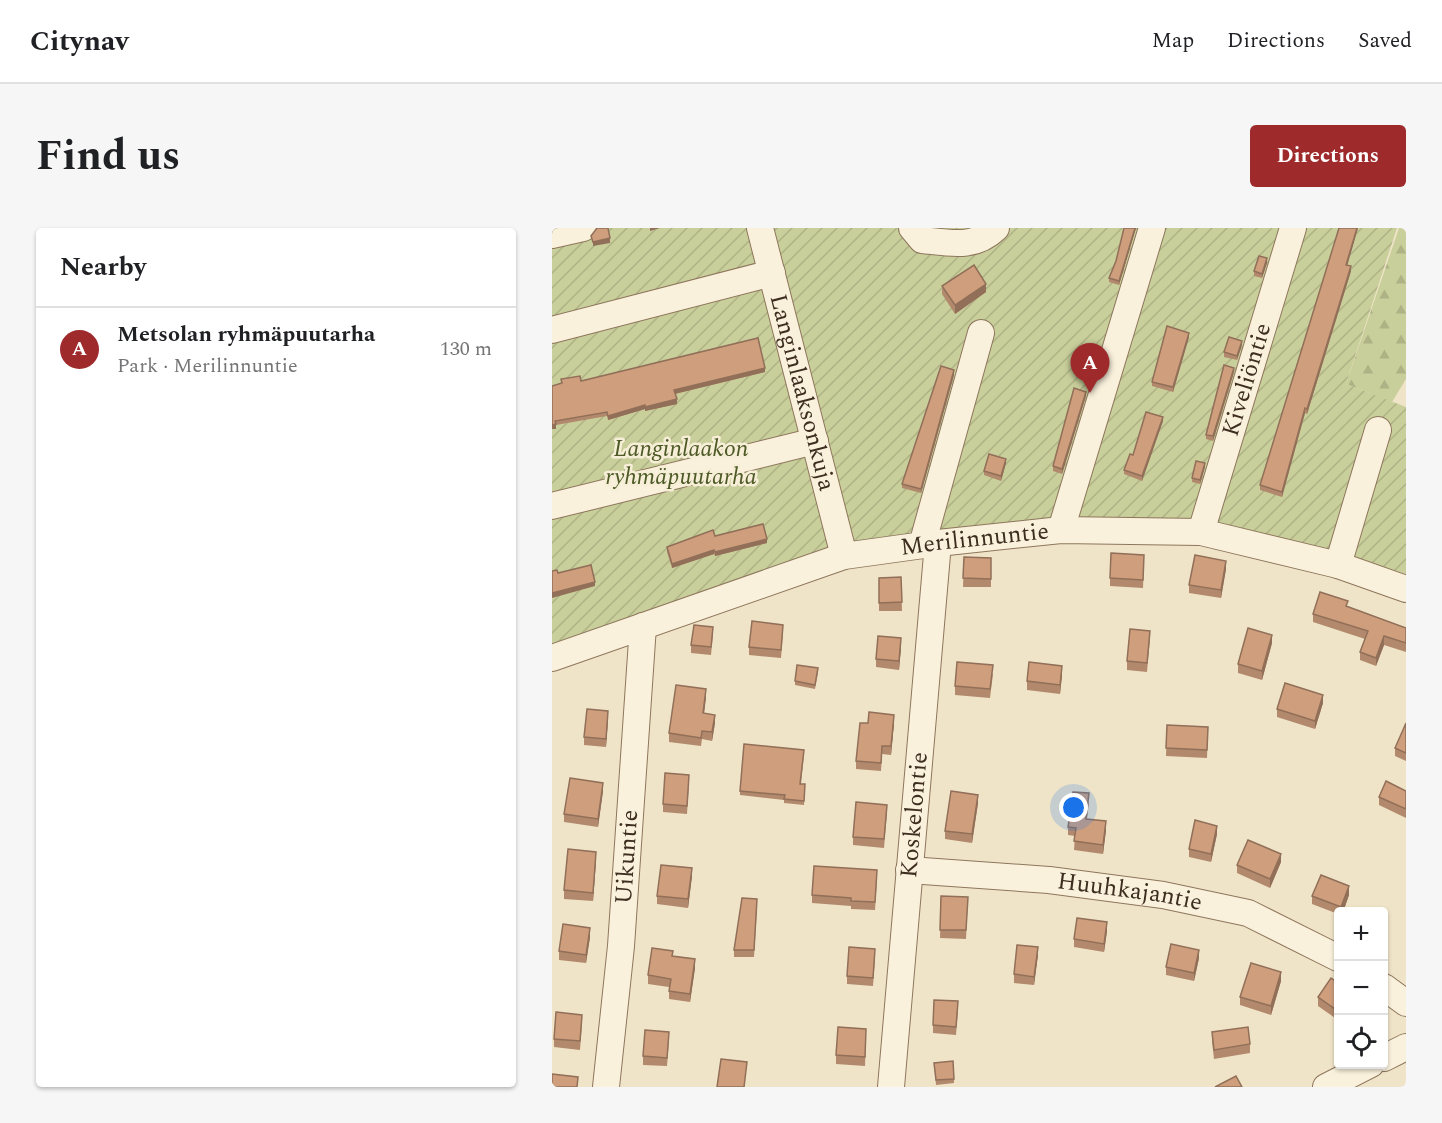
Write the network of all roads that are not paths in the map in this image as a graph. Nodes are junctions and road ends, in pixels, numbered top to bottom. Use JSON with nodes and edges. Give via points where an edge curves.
{"nodes":[{"id":1,"x":583,"y":228,"type":"edge"},
{"id":2,"x":912,"y":228,"type":"edge"},
{"id":3,"x":996,"y":228,"type":"edge"},
{"id":4,"x":1152,"y":228,"type":"edge"},
{"id":5,"x":1293,"y":228,"type":"edge"},
{"id":6,"x":766,"y":231,"type":"edge"},
{"id":7,"x":552,"y":235,"type":"edge"},
{"id":8,"x":772,"y":273,"type":"junction"},
{"id":9,"x":552,"y":330,"type":"edge"},
{"id":10,"x":981,"y":333,"type":"dead end"},
{"id":11,"x":1378,"y":430,"type":"dead end"},
{"id":12,"x":815,"y":441,"type":"junction"},
{"id":13,"x":552,"y":506,"type":"edge"},
{"id":14,"x":1061,"y":530,"type":"junction"},
{"id":15,"x":1201,"y":532,"type":"junction"},
{"id":16,"x":930,"y":544,"type":"junction"},
{"id":17,"x":844,"y":556,"type":"junction"},
{"id":18,"x":1338,"y":565,"type":"junction"},
{"id":19,"x":1406,"y":588,"type":"edge"},
{"id":20,"x":643,"y":626,"type":"junction"},
{"id":21,"x":552,"y":658,"type":"edge"},
{"id":22,"x":909,"y":870,"type":"junction"},
{"id":23,"x":1334,"y":956,"type":"edge"},
{"id":24,"x":1388,"y":990,"type":"edge"},
{"id":25,"x":1406,"y":1003,"type":"edge"},
{"id":26,"x":1406,"y":1047,"type":"edge"},
{"id":27,"x":1388,"y":1056,"type":"edge"},
{"id":28,"x":1363,"y":1069,"type":"edge"},
{"id":29,"x":606,"y":1087,"type":"edge"},
{"id":30,"x":891,"y":1087,"type":"edge"},
{"id":31,"x":1326,"y":1087,"type":"edge"}],
"edges":[{"from":1,"to":7,"type":"street"},
{"from":2,"to":3,"type":"street","via":[[922,240],[966,244],[984,239]]},
{"from":4,"to":14,"type":"street"},
{"from":5,"to":15,"type":"street","name":"Kiveliöntie"},
{"from":6,"to":8,"type":"street","name":"Langinlaaksonkuja"},
{"from":8,"to":9,"type":"street"},
{"from":8,"to":12,"type":"street","name":"Langinlaaksonkuja"},
{"from":10,"to":16,"type":"street","name":"Koskelontie"},
{"from":11,"to":18,"type":"street"},
{"from":12,"to":13,"type":"street"},
{"from":12,"to":17,"type":"street","name":"Langinlaaksonkuja"},
{"from":14,"to":15,"type":"street","name":"Merilinnuntie"},
{"from":14,"to":16,"type":"street","name":"Merilinnuntie"},
{"from":15,"to":18,"type":"street","name":"Merilinnuntie"},
{"from":16,"to":17,"type":"street","name":"Merilinnuntie"},
{"from":16,"to":22,"type":"street","name":"Koskelontie"},
{"from":17,"to":20,"type":"street","name":"Merilinnuntie"},
{"from":18,"to":19,"type":"street","name":"Merilinnuntie"},
{"from":20,"to":21,"type":"street","name":"Merilinnuntie"},
{"from":20,"to":29,"type":"street","name":"Uikuntie","via":[[621,946]]},
{"from":22,"to":23,"type":"street","name":"Huuhkajantie","via":[[1049,879],[1163,895],[1248,913]]},
{"from":22,"to":30,"type":"street","name":"Koskelontie"},
{"from":24,"to":25,"type":"street"},
{"from":26,"to":27,"type":"street"},
{"from":28,"to":31,"type":"street"}]}
